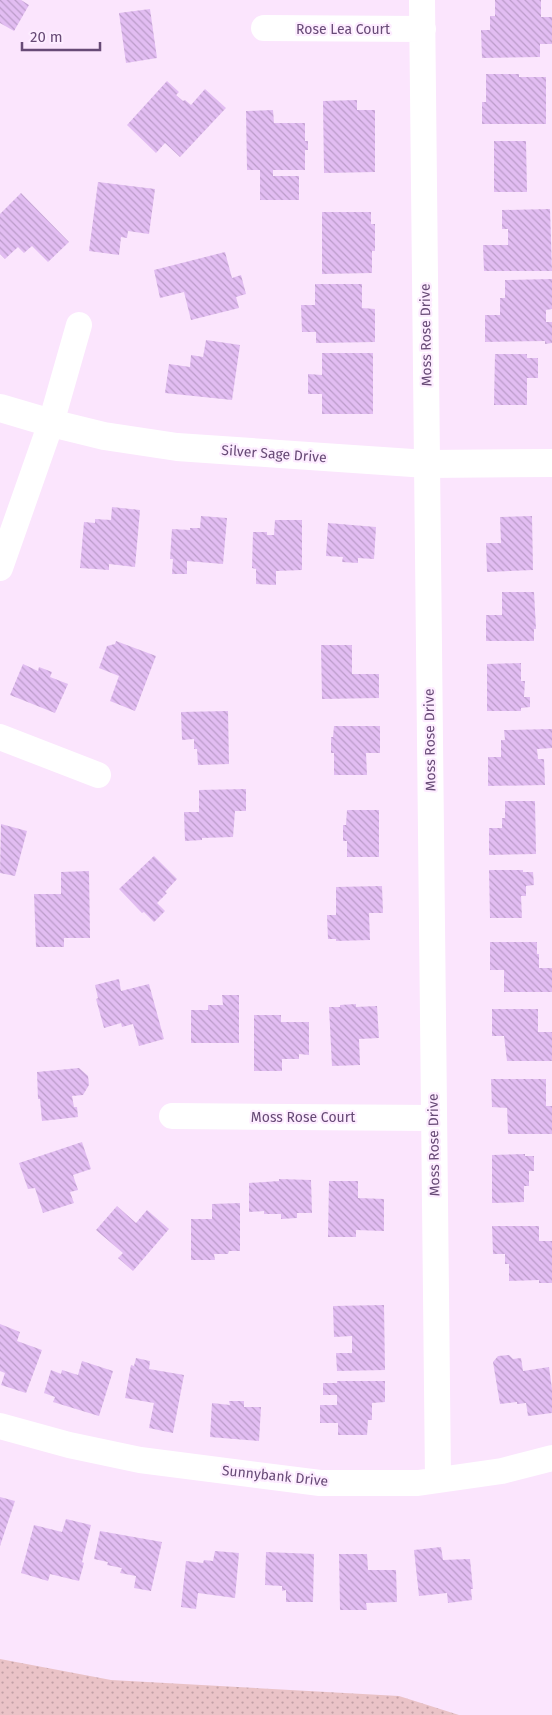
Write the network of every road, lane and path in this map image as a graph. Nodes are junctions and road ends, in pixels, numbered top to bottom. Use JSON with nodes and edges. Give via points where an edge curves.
{"nodes":[{"id":1,"x":422,"y":0,"type":"edge"},
{"id":2,"x":264,"y":28,"type":"dead end"},
{"id":3,"x":423,"y":29,"type":"junction"},
{"id":4,"x":78,"y":325,"type":"dead end"},
{"id":5,"x":0,"y":408,"type":"edge"},
{"id":6,"x":51,"y":423,"type":"junction"},
{"id":7,"x":552,"y":463,"type":"edge"},
{"id":8,"x":427,"y":464,"type":"junction"},
{"id":9,"x":0,"y":568,"type":"edge"},
{"id":10,"x":0,"y":737,"type":"edge"},
{"id":11,"x":98,"y":775,"type":"dead end"},
{"id":12,"x":172,"y":1116,"type":"dead end"},
{"id":13,"x":434,"y":1118,"type":"junction"},
{"id":14,"x":0,"y":1426,"type":"edge"},
{"id":15,"x":552,"y":1458,"type":"edge"},
{"id":16,"x":438,"y":1480,"type":"junction"}],
"edges":[{"from":1,"to":3,"type":"street","name":"Moss Rose Drive"},
{"from":2,"to":3,"type":"street","name":"Rose Lea Court"},
{"from":3,"to":8,"type":"street","name":"Moss Rose Drive"},
{"from":4,"to":6,"type":"street"},
{"from":5,"to":6,"type":"street","name":"Silver Sage Drive"},
{"from":6,"to":8,"type":"street","name":"Silver Sage Drive","via":[[104,436],[177,447]]},
{"from":6,"to":9,"type":"street"},
{"from":7,"to":8,"type":"street","name":"Silver Sage Drive"},
{"from":8,"to":13,"type":"street","name":"Moss Rose Drive"},
{"from":10,"to":11,"type":"street"},
{"from":12,"to":13,"type":"street","name":"Moss Rose Court"},
{"from":13,"to":16,"type":"street","name":"Moss Rose Drive"},
{"from":14,"to":16,"type":"street","name":"Sunnybank Drive","via":[[69,1446],[140,1460],[320,1483]]},
{"from":15,"to":16,"type":"street","name":"Sunnybank Drive","via":[[502,1471]]}]}
